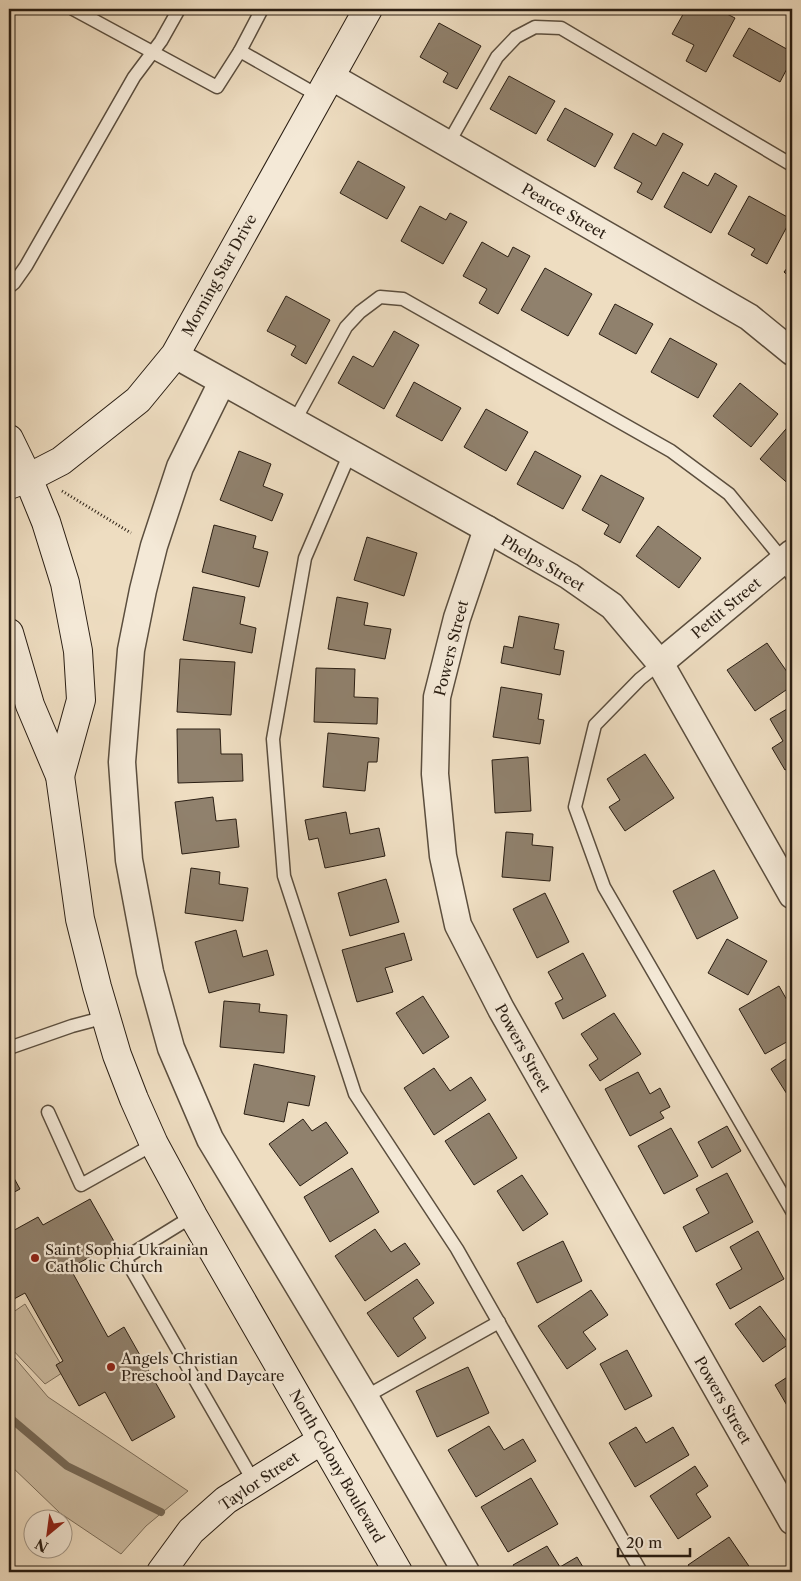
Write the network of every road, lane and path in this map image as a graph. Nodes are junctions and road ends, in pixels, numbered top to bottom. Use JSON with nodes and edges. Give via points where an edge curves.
{"nodes":[{"id":1,"x":73,"y":9,"type":"edge"},
{"id":2,"x":179,"y":9,"type":"edge"},
{"id":3,"x":262,"y":9,"type":"edge"},
{"id":4,"x":368,"y":9,"type":"edge"},
{"id":5,"x":240,"y":51,"type":"junction"},
{"id":6,"x":152,"y":52,"type":"junction"},
{"id":7,"x":324,"y":86,"type":"junction"},
{"id":8,"x":448,"y":144,"type":"junction"},
{"id":9,"x":792,"y":165,"type":"edge"},
{"id":10,"x":9,"y":287,"type":"edge"},
{"id":11,"x":792,"y":352,"type":"edge"},
{"id":12,"x":175,"y":355,"type":"junction"},
{"id":13,"x":222,"y":382,"type":"junction"},
{"id":14,"x":294,"y":422,"type":"junction"},
{"id":15,"x":9,"y":439,"type":"edge"},
{"id":16,"x":350,"y":453,"type":"junction"},
{"id":17,"x":28,"y":477,"type":"edge"},
{"id":18,"x":487,"y":529,"type":"junction"},
{"id":19,"x":154,"y":546,"type":"junction"},
{"id":20,"x":789,"y":563,"type":"edge"},
{"id":21,"x":9,"y":633,"type":"edge"},
{"id":22,"x":660,"y":663,"type":"junction"},
{"id":23,"x":60,"y":776,"type":"junction"},
{"id":24,"x":792,"y":895,"type":"edge"},
{"id":25,"x":106,"y":1017,"type":"junction"},
{"id":26,"x":9,"y":1048,"type":"edge"},
{"id":27,"x":48,"y":1112,"type":"dead end"},
{"id":28,"x":154,"y":1144,"type":"junction"},
{"id":29,"x":792,"y":1211,"type":"edge"},
{"id":30,"x":193,"y":1216,"type":"junction"},
{"id":31,"x":499,"y":1322,"type":"junction"},
{"id":32,"x":366,"y":1397,"type":"junction"},
{"id":33,"x":322,"y":1440,"type":"junction"},
{"id":34,"x":254,"y":1482,"type":"junction"},
{"id":35,"x":792,"y":1521,"type":"edge"},
{"id":36,"x":161,"y":1572,"type":"edge"},
{"id":37,"x":398,"y":1572,"type":"edge"},
{"id":38,"x":466,"y":1572,"type":"edge"},
{"id":39,"x":641,"y":1572,"type":"edge"}],
"edges":[{"from":1,"to":6,"type":"lane"},
{"from":2,"to":6,"type":"lane"},
{"from":3,"to":5,"type":"lane"},
{"from":4,"to":7,"type":"street","name":"Morning Star Drive"},
{"from":5,"to":6,"type":"lane","via":[[217,87]]},
{"from":5,"to":7,"type":"lane"},
{"from":6,"to":10,"type":"lane","via":[[134,77],[26,266]]},
{"from":7,"to":8,"type":"street","name":"Pearce Street"},
{"from":7,"to":12,"type":"street","name":"Morning Star Drive"},
{"from":8,"to":9,"type":"lane","via":[[497,58],[516,37],[536,27],[561,28]]},
{"from":8,"to":11,"type":"street","name":"Pearce Street","via":[[750,317]]},
{"from":12,"to":13,"type":"street","name":"Phelps Street"},
{"from":12,"to":17,"type":"street","name":"Morning Star Drive","via":[[138,400],[60,460]]},
{"from":13,"to":14,"type":"street","name":"Phelps Street"},
{"from":13,"to":19,"type":"street","via":[[180,467]]},
{"from":14,"to":16,"type":"street","name":"Phelps Street"},
{"from":14,"to":20,"type":"lane","via":[[346,327],[380,297],[403,298],[671,451],[729,494]]},
{"from":15,"to":17,"type":"street","name":"North Colony Boulevard"},
{"from":16,"to":18,"type":"street","name":"Phelps Street"},
{"from":16,"to":31,"type":"lane","via":[[305,558],[273,739],[284,876],[355,1094],[457,1249]]},
{"from":17,"to":19,"type":"path","via":[[58,489]]},
{"from":17,"to":23,"type":"street","name":"North Colony Boulevard","via":[[65,583],[78,651],[80,700]]},
{"from":18,"to":22,"type":"street","name":"Phelps Street","via":[[569,576],[612,606]]},
{"from":18,"to":35,"type":"street","name":"Powers Street","via":[[457,618],[437,697],[435,774],[443,856],[458,925],[501,1009]]},
{"from":19,"to":32,"type":"street","via":[[131,650],[122,762],[129,860],[150,972],[172,1048],[210,1139]]},
{"from":20,"to":22,"type":"street","name":"Pettit Street"},
{"from":21,"to":23,"type":"street","name":"North Colony Boulevard","via":[[30,704]]},
{"from":22,"to":24,"type":"street","name":"Phelps Street"},
{"from":22,"to":29,"type":"lane","via":[[595,725],[575,807],[604,887]]},
{"from":23,"to":25,"type":"street","name":"North Colony Boulevard","via":[[80,919]]},
{"from":25,"to":26,"type":"lane"},
{"from":25,"to":28,"type":"street","name":"North Colony Boulevard","via":[[117,1056]]},
{"from":27,"to":28,"type":"lane","via":[[82,1185]]},
{"from":28,"to":30,"type":"street","name":"North Colony Boulevard"},
{"from":30,"to":33,"type":"street","name":"North Colony Boulevard"},
{"from":30,"to":34,"type":"lane","via":[[125,1258]]},
{"from":31,"to":32,"type":"lane"},
{"from":31,"to":39,"type":"lane"},
{"from":32,"to":38,"type":"street"},
{"from":33,"to":34,"type":"street","name":"Taylor Street"},
{"from":33,"to":37,"type":"street","name":"North Colony Boulevard"},
{"from":34,"to":36,"type":"street","name":"Taylor Street","via":[[226,1500],[190,1531]]}]}
